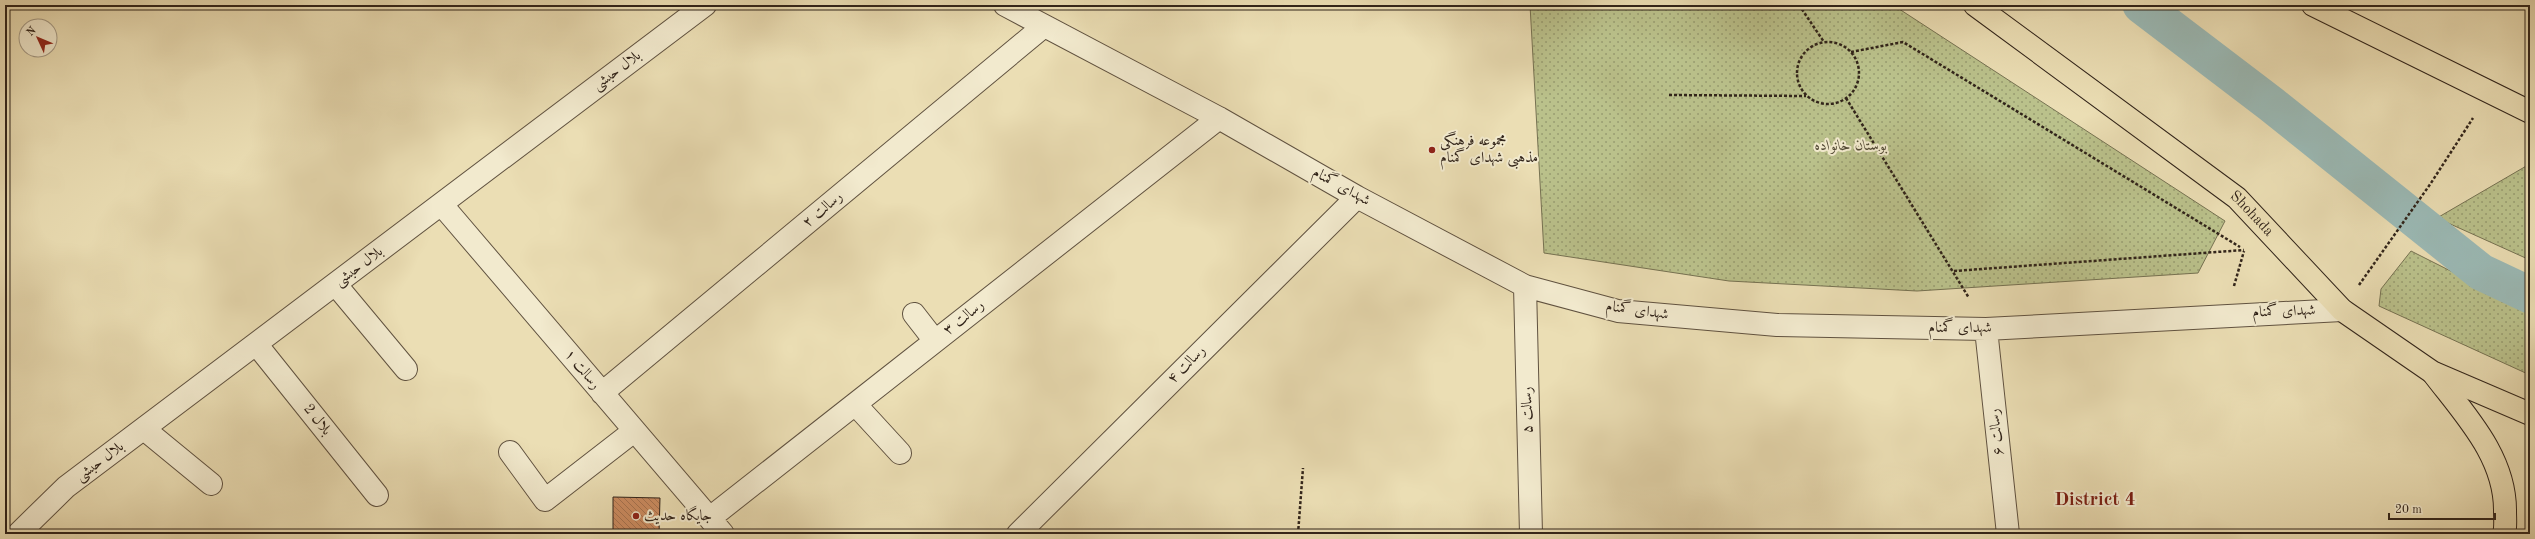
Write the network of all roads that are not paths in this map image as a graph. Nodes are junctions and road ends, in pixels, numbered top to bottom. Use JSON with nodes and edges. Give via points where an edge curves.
{"nodes":[{"id":1,"x":705,"y":5,"type":"edge"},
{"id":2,"x":1005,"y":5,"type":"edge"},
{"id":3,"x":1975,"y":5,"type":"edge"},
{"id":4,"x":2313,"y":5,"type":"edge"},
{"id":5,"x":1044,"y":26,"type":"junction"},
{"id":6,"x":2530,"y":112,"type":"edge"},
{"id":7,"x":1219,"y":118,"type":"junction"},
{"id":8,"x":1357,"y":197,"type":"junction"},
{"id":9,"x":442,"y":205,"type":"junction"},
{"id":10,"x":336,"y":285,"type":"junction"},
{"id":11,"x":1525,"y":286,"type":"junction"},
{"id":12,"x":2342,"y":310,"type":"junction"},
{"id":13,"x":914,"y":314,"type":"dead end"},
{"id":14,"x":1986,"y":330,"type":"junction"},
{"id":15,"x":935,"y":341,"type":"junction"},
{"id":16,"x":257,"y":345,"type":"junction"},
{"id":17,"x":406,"y":369,"type":"dead end"},
{"id":18,"x":2432,"y":372,"type":"junction"},
{"id":19,"x":602,"y":393,"type":"junction"},
{"id":20,"x":855,"y":404,"type":"junction"},
{"id":21,"x":2530,"y":414,"type":"edge"},
{"id":22,"x":144,"y":429,"type":"junction"},
{"id":23,"x":634,"y":431,"type":"junction"},
{"id":24,"x":510,"y":452,"type":"dead end"},
{"id":25,"x":900,"y":453,"type":"dead end"},
{"id":26,"x":211,"y":484,"type":"dead end"},
{"id":27,"x":377,"y":495,"type":"dead end"},
{"id":28,"x":716,"y":526,"type":"edge"},
{"id":29,"x":18,"y":534,"type":"edge"},
{"id":30,"x":1018,"y":534,"type":"edge"},
{"id":31,"x":1531,"y":534,"type":"edge"},
{"id":32,"x":2008,"y":534,"type":"edge"},
{"id":33,"x":2504,"y":534,"type":"edge"}],
"edges":[{"from":1,"to":9,"type":"street","name":"بلال حبشی"},
{"from":2,"to":5,"type":"street","name":"شهدای گمنام"},
{"from":3,"to":12,"type":"main road","name":"Shohada","via":[[2237,198]]},
{"from":4,"to":6,"type":"main road"},
{"from":5,"to":7,"type":"street","name":"شهدای گمنام"},
{"from":5,"to":19,"type":"street","name":"رسالت ۲"},
{"from":7,"to":8,"type":"street","name":"شهدای گمنام"},
{"from":7,"to":15,"type":"street","name":"رسالت ۳"},
{"from":8,"to":11,"type":"street","name":"شهدای گمنام"},
{"from":8,"to":30,"type":"street","name":"رسالت ۴"},
{"from":9,"to":10,"type":"street","name":"بلال حبشی"},
{"from":9,"to":19,"type":"street","name":"رسالت ۱"},
{"from":10,"to":16,"type":"street","name":"بلال حبشی"},
{"from":10,"to":17,"type":"street"},
{"from":11,"to":14,"type":"street","name":"شهدای گمنام","via":[[1618,311],[1777,325]]},
{"from":11,"to":31,"type":"street","name":"رسالت ۵"},
{"from":12,"to":14,"type":"street","name":"شهدای گمنام"},
{"from":12,"to":18,"type":"main road","name":"Shohada"},
{"from":13,"to":15,"type":"street"},
{"from":14,"to":32,"type":"street","name":"رسالت ۶"},
{"from":15,"to":20,"type":"street","name":"رسالت ۳"},
{"from":16,"to":22,"type":"street","name":"بلال حبشی"},
{"from":16,"to":27,"type":"street","name":"بلال 2"},
{"from":18,"to":21,"type":"main road","name":"Shohada"},
{"from":18,"to":33,"type":"main road","via":[[2477,431],[2498,467],[2506,497]]},
{"from":19,"to":23,"type":"street","name":"رسالت ۱"},
{"from":20,"to":25,"type":"street"},
{"from":20,"to":28,"type":"street","name":"رسالت ۳"},
{"from":22,"to":26,"type":"street"},
{"from":22,"to":29,"type":"street","name":"بلال حبشی","via":[[66,487]]},
{"from":23,"to":24,"type":"street","via":[[545,500]]},
{"from":23,"to":28,"type":"street","name":"رسالت ۱"}]}
